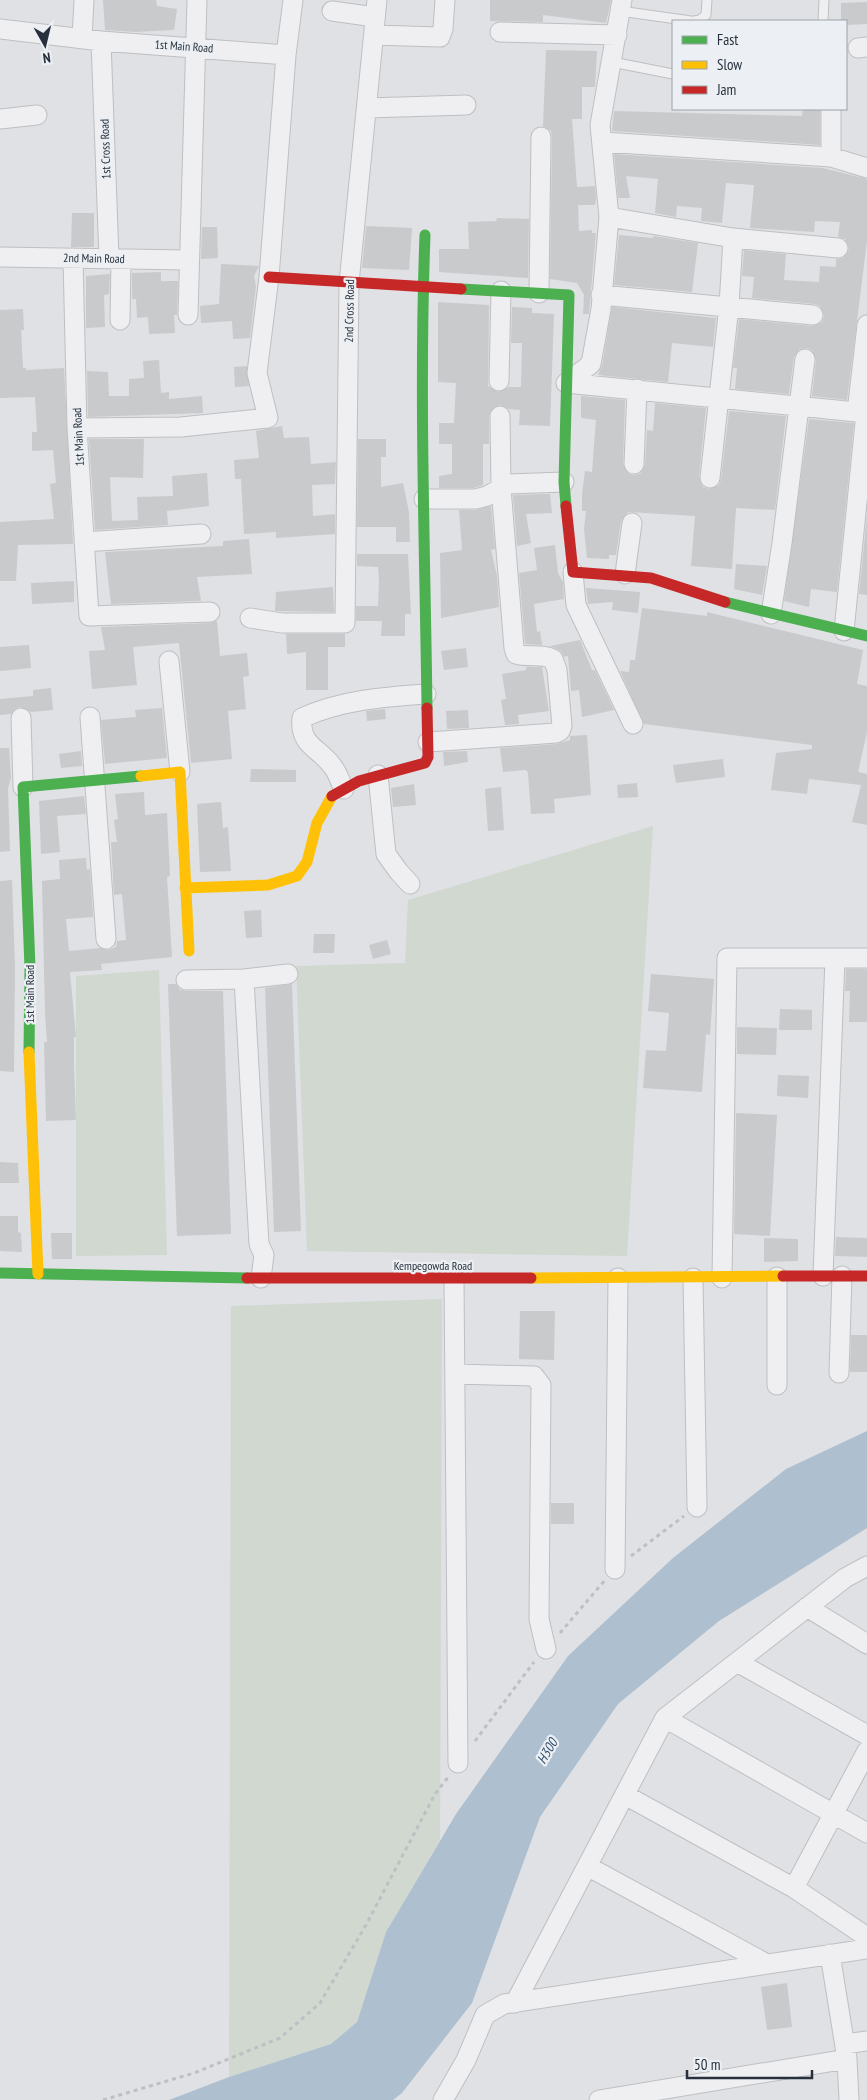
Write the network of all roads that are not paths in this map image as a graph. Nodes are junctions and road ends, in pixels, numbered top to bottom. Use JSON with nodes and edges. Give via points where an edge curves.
{"nodes":[{"id":1,"x":84,"y":0,"type":"edge"},
{"id":2,"x":197,"y":0,"type":"edge"},
{"id":3,"x":293,"y":0,"type":"edge"},
{"id":4,"x":445,"y":0,"type":"edge"},
{"id":5,"x":706,"y":0,"type":"edge"},
{"id":6,"x":824,"y":0,"type":"edge"},
{"id":7,"x":621,"y":5,"type":"edge"},
{"id":8,"x":332,"y":11,"type":"dead end"},
{"id":9,"x":376,"y":17,"type":"edge"},
{"id":10,"x":688,"y":20,"type":"edge"},
{"id":11,"x":700,"y":20,"type":"edge"},
{"id":12,"x":823,"y":20,"type":"edge"},
{"id":13,"x":0,"y":29,"type":"edge"},
{"id":14,"x":500,"y":32,"type":"dead end"},
{"id":15,"x":617,"y":35,"type":"junction"},
{"id":16,"x":82,"y":38,"type":"junction"},
{"id":17,"x":101,"y":40,"type":"junction"},
{"id":18,"x":194,"y":47,"type":"junction"},
{"id":19,"x":286,"y":55,"type":"junction"},
{"id":20,"x":612,"y":62,"type":"junction"},
{"id":21,"x":672,"y":74,"type":"edge"},
{"id":22,"x":466,"y":105,"type":"dead end"},
{"id":23,"x":367,"y":108,"type":"junction"},
{"id":24,"x":832,"y":110,"type":"edge"},
{"id":25,"x":37,"y":115,"type":"dead end"},
{"id":26,"x":0,"y":119,"type":"edge"},
{"id":27,"x":541,"y":138,"type":"dead end"},
{"id":28,"x":603,"y":142,"type":"junction"},
{"id":29,"x":831,"y":157,"type":"junction"},
{"id":30,"x":867,"y":168,"type":"edge"},
{"id":31,"x":609,"y":217,"type":"junction"},
{"id":32,"x":425,"y":235,"type":"dead end"},
{"id":33,"x":733,"y":238,"type":"junction"},
{"id":34,"x":838,"y":248,"type":"dead end"},
{"id":35,"x":0,"y":257,"type":"edge"},
{"id":36,"x":73,"y":258,"type":"junction"},
{"id":37,"x":115,"y":258,"type":"junction"},
{"id":38,"x":188,"y":260,"type":"junction"},
{"id":39,"x":269,"y":277,"type":"junction"},
{"id":40,"x":349,"y":283,"type":"junction"},
{"id":41,"x":423,"y":287,"type":"junction"},
{"id":42,"x":501,"y":291,"type":"junction"},
{"id":43,"x":539,"y":293,"type":"junction"},
{"id":44,"x":601,"y":295,"type":"junction"},
{"id":45,"x":729,"y":306,"type":"junction"},
{"id":46,"x":188,"y":315,"type":"dead end"},
{"id":47,"x":813,"y":315,"type":"dead end"},
{"id":48,"x":120,"y":320,"type":"dead end"},
{"id":49,"x":867,"y":325,"type":"edge"},
{"id":50,"x":805,"y":359,"type":"dead end"},
{"id":51,"x":499,"y":381,"type":"dead end"},
{"id":52,"x":566,"y":383,"type":"junction"},
{"id":53,"x":637,"y":389,"type":"junction"},
{"id":54,"x":719,"y":398,"type":"junction"},
{"id":55,"x":799,"y":406,"type":"junction"},
{"id":56,"x":863,"y":412,"type":"edge"},
{"id":57,"x":500,"y":416,"type":"dead end"},
{"id":58,"x":77,"y":428,"type":"junction"},
{"id":59,"x":634,"y":464,"type":"dead end"},
{"id":60,"x":710,"y":478,"type":"dead end"},
{"id":61,"x":564,"y":482,"type":"junction"},
{"id":62,"x":501,"y":488,"type":"junction"},
{"id":63,"x":424,"y":499,"type":"junction"},
{"id":64,"x":632,"y":523,"type":"dead end"},
{"id":65,"x":201,"y":534,"type":"dead end"},
{"id":66,"x":84,"y":542,"type":"junction"},
{"id":67,"x":573,"y":572,"type":"junction"},
{"id":68,"x":625,"y":574,"type":"junction"},
{"id":69,"x":210,"y":612,"type":"dead end"},
{"id":70,"x":771,"y":614,"type":"junction"},
{"id":71,"x":250,"y":618,"type":"dead end"},
{"id":72,"x":844,"y":631,"type":"junction"},
{"id":73,"x":867,"y":636,"type":"edge"},
{"id":74,"x":169,"y":661,"type":"dead end"},
{"id":75,"x":426,"y":694,"type":"junction"},
{"id":76,"x":90,"y":717,"type":"dead end"},
{"id":77,"x":21,"y":718,"type":"dead end"},
{"id":78,"x":633,"y":724,"type":"dead end"},
{"id":79,"x":428,"y":742,"type":"junction"},
{"id":80,"x":180,"y":772,"type":"junction"},
{"id":81,"x":378,"y":775,"type":"junction"},
{"id":82,"x":96,"y":780,"type":"junction"},
{"id":83,"x":23,"y":788,"type":"junction"},
{"id":84,"x":344,"y":789,"type":"junction"},
{"id":85,"x":410,"y":884,"type":"dead end"},
{"id":86,"x":185,"y":888,"type":"junction"},
{"id":87,"x":106,"y":939,"type":"dead end"},
{"id":88,"x":189,"y":950,"type":"dead end"},
{"id":89,"x":835,"y":958,"type":"junction"},
{"id":90,"x":867,"y":958,"type":"edge"},
{"id":91,"x":288,"y":974,"type":"dead end"},
{"id":92,"x":244,"y":979,"type":"junction"},
{"id":93,"x":186,"y":980,"type":"dead end"},
{"id":94,"x":0,"y":1273,"type":"edge"},
{"id":95,"x":38,"y":1274,"type":"junction"},
{"id":96,"x":823,"y":1276,"type":"junction"},
{"id":97,"x":842,"y":1276,"type":"junction"},
{"id":98,"x":867,"y":1276,"type":"edge"},
{"id":99,"x":258,"y":1277,"type":"junction"},
{"id":100,"x":776,"y":1277,"type":"junction"},
{"id":101,"x":618,"y":1278,"type":"junction"},
{"id":102,"x":693,"y":1278,"type":"junction"},
{"id":103,"x":722,"y":1278,"type":"junction"},
{"id":104,"x":454,"y":1279,"type":"junction"},
{"id":105,"x":839,"y":1373,"type":"dead end"},
{"id":106,"x":454,"y":1374,"type":"junction"},
{"id":107,"x":777,"y":1385,"type":"dead end"},
{"id":108,"x":697,"y":1507,"type":"road end"},
{"id":109,"x":867,"y":1566,"type":"edge"},
{"id":110,"x":615,"y":1569,"type":"road end"},
{"id":111,"x":807,"y":1607,"type":"junction"},
{"id":112,"x":867,"y":1644,"type":"edge"},
{"id":113,"x":546,"y":1649,"type":"road end"},
{"id":114,"x":737,"y":1662,"type":"junction"},
{"id":115,"x":665,"y":1718,"type":"junction"},
{"id":116,"x":867,"y":1735,"type":"edge"},
{"id":117,"x":867,"y":1751,"type":"edge"},
{"id":118,"x":458,"y":1764,"type":"road end"},
{"id":119,"x":625,"y":1795,"type":"junction"},
{"id":120,"x":834,"y":1814,"type":"junction"},
{"id":121,"x":867,"y":1833,"type":"edge"},
{"id":122,"x":587,"y":1866,"type":"junction"},
{"id":123,"x":794,"y":1888,"type":"junction"},
{"id":124,"x":867,"y":1937,"type":"edge"},
{"id":125,"x":867,"y":1949,"type":"edge"},
{"id":126,"x":830,"y":1954,"type":"junction"},
{"id":127,"x":767,"y":1964,"type":"junction"},
{"id":128,"x":515,"y":2003,"type":"junction"},
{"id":129,"x":867,"y":2041,"type":"edge"},
{"id":130,"x":846,"y":2052,"type":"junction"},
{"id":131,"x":443,"y":2100,"type":"edge"},
{"id":132,"x":599,"y":2100,"type":"edge"},
{"id":133,"x":849,"y":2100,"type":"edge"}],
"edges":[{"from":1,"to":16,"type":"street"},
{"from":2,"to":18,"type":"street"},
{"from":3,"to":19,"type":"street"},
{"from":4,"to":9,"type":"street","via":[[440,37]]},
{"from":5,"to":11,"type":"lane","via":[[706,15]]},
{"from":6,"to":12,"type":"lane"},
{"from":7,"to":10,"type":"lane"},
{"from":7,"to":15,"type":"street"},
{"from":8,"to":9,"type":"street"},
{"from":9,"to":23,"type":"street","name":"2nd Cross Road"},
{"from":13,"to":16,"type":"street","name":"1st Main Road"},
{"from":14,"to":15,"type":"street"},
{"from":15,"to":20,"type":"street"},
{"from":16,"to":17,"type":"street","name":"1st Main Road"},
{"from":17,"to":18,"type":"street","name":"1st Main Road"},
{"from":17,"to":37,"type":"street","name":"1st Cross Road"},
{"from":18,"to":19,"type":"street","name":"1st Main Road"},
{"from":18,"to":38,"type":"street"},
{"from":19,"to":39,"type":"street"},
{"from":20,"to":21,"type":"lane"},
{"from":20,"to":28,"type":"street","via":[[600,125]]},
{"from":22,"to":23,"type":"street"},
{"from":23,"to":40,"type":"street","name":"2nd Cross Road"},
{"from":24,"to":29,"type":"street"},
{"from":25,"to":26,"type":"street"},
{"from":27,"to":43,"type":"street"},
{"from":28,"to":29,"type":"street"},
{"from":28,"to":31,"type":"street"},
{"from":29,"to":30,"type":"street"},
{"from":31,"to":33,"type":"street"},
{"from":31,"to":44,"type":"street"},
{"from":32,"to":41,"type":"street"},
{"from":33,"to":34,"type":"street"},
{"from":33,"to":45,"type":"street"},
{"from":35,"to":36,"type":"street","name":"2nd Main Road"},
{"from":36,"to":37,"type":"street","name":"2nd Main Road"},
{"from":36,"to":58,"type":"street","name":"1st Main Road"},
{"from":37,"to":38,"type":"street","name":"2nd Main Road"},
{"from":37,"to":48,"type":"street","name":"1st Cross Road"},
{"from":38,"to":46,"type":"street"},
{"from":39,"to":40,"type":"street"},
{"from":39,"to":58,"type":"street","via":[[256,373],[268,418],[181,427]]},
{"from":40,"to":41,"type":"street"},
{"from":40,"to":71,"type":"street","name":"2nd Cross Road","via":[[346,623],[282,623]]},
{"from":41,"to":42,"type":"street"},
{"from":41,"to":63,"type":"street"},
{"from":42,"to":43,"type":"street"},
{"from":42,"to":51,"type":"street"},
{"from":43,"to":52,"type":"street","via":[[569,294]]},
{"from":44,"to":45,"type":"street"},
{"from":44,"to":52,"type":"street","via":[[591,364]]},
{"from":45,"to":47,"type":"street"},
{"from":45,"to":54,"type":"street"},
{"from":49,"to":56,"type":"street"},
{"from":50,"to":55,"type":"street"},
{"from":52,"to":53,"type":"street"},
{"from":52,"to":61,"type":"street"},
{"from":53,"to":54,"type":"street"},
{"from":53,"to":59,"type":"street"},
{"from":54,"to":55,"type":"street"},
{"from":54,"to":60,"type":"street"},
{"from":55,"to":56,"type":"street"},
{"from":55,"to":70,"type":"street"},
{"from":56,"to":72,"type":"street"},
{"from":57,"to":62,"type":"street"},
{"from":58,"to":66,"type":"street","name":"1st Main Road"},
{"from":61,"to":62,"type":"street","via":[[508,484]]},
{"from":61,"to":67,"type":"street"},
{"from":62,"to":63,"type":"street","via":[[476,498]]},
{"from":62,"to":79,"type":"street","via":[[514,648],[516,654],[553,659],[557,670],[560,731]]},
{"from":63,"to":75,"type":"street"},
{"from":64,"to":68,"type":"street"},
{"from":65,"to":66,"type":"street"},
{"from":66,"to":69,"type":"street","name":"1st Main Road","via":[[89,616]]},
{"from":67,"to":68,"type":"street"},
{"from":67,"to":78,"type":"street","via":[[576,605]]},
{"from":68,"to":70,"type":"street","via":[[683,586]]},
{"from":70,"to":72,"type":"street"},
{"from":72,"to":73,"type":"street"},
{"from":74,"to":80,"type":"street"},
{"from":75,"to":79,"type":"street"},
{"from":75,"to":84,"type":"street","via":[[356,701],[323,708],[302,718],[301,730],[308,742],[333,766]]},
{"from":76,"to":82,"type":"street"},
{"from":77,"to":83,"type":"street"},
{"from":79,"to":81,"type":"street","via":[[425,763],[408,770]]},
{"from":80,"to":82,"type":"street"},
{"from":80,"to":86,"type":"street"},
{"from":81,"to":84,"type":"street"},
{"from":81,"to":85,"type":"street","via":[[386,854]]},
{"from":82,"to":83,"type":"street"},
{"from":82,"to":87,"type":"street"},
{"from":83,"to":95,"type":"street","name":"1st Main Road","via":[[30,968],[29,1080]]},
{"from":84,"to":86,"type":"street","via":[[330,797],[317,823],[308,862],[298,876],[268,885]]},
{"from":86,"to":88,"type":"street"},
{"from":89,"to":90,"type":"street"},
{"from":89,"to":96,"type":"street"},
{"from":89,"to":103,"type":"street","via":[[727,958]]},
{"from":91,"to":92,"type":"street"},
{"from":92,"to":93,"type":"street"},
{"from":92,"to":99,"type":"street","via":[[260,1244],[255,1255]]},
{"from":94,"to":95,"type":"street","name":"Kempegowda Road"},
{"from":95,"to":99,"type":"street","name":"Kempegowda Road"},
{"from":96,"to":97,"type":"street","name":"Kempegowda Road"},
{"from":96,"to":100,"type":"street","name":"Kempegowda Road"},
{"from":97,"to":98,"type":"street","name":"Kempegowda Road"},
{"from":97,"to":105,"type":"street"},
{"from":99,"to":104,"type":"street","name":"Kempegowda Road"},
{"from":100,"to":103,"type":"street","name":"Kempegowda Road"},
{"from":100,"to":107,"type":"street"},
{"from":101,"to":102,"type":"street","name":"Kempegowda Road"},
{"from":101,"to":104,"type":"street","name":"Kempegowda Road"},
{"from":101,"to":110,"type":"street"},
{"from":102,"to":103,"type":"street","name":"Kempegowda Road"},
{"from":102,"to":108,"type":"street"},
{"from":104,"to":106,"type":"street"},
{"from":106,"to":113,"type":"street","via":[[534,1376],[540,1386],[539,1618]]},
{"from":106,"to":118,"type":"street"},
{"from":109,"to":111,"type":"street","via":[[845,1578]]},
{"from":111,"to":112,"type":"street"},
{"from":111,"to":114,"type":"street"},
{"from":114,"to":115,"type":"street"},
{"from":114,"to":116,"type":"street"},
{"from":115,"to":119,"type":"street"},
{"from":115,"to":120,"type":"street"},
{"from":117,"to":120,"type":"street"},
{"from":119,"to":122,"type":"street"},
{"from":119,"to":123,"type":"street"},
{"from":120,"to":121,"type":"street"},
{"from":120,"to":123,"type":"street"},
{"from":122,"to":127,"type":"street"},
{"from":122,"to":128,"type":"street"},
{"from":123,"to":124,"type":"street"},
{"from":125,"to":126,"type":"street"},
{"from":126,"to":127,"type":"street"},
{"from":126,"to":130,"type":"street"},
{"from":127,"to":128,"type":"street"},
{"from":128,"to":131,"type":"street","via":[[504,2004],[486,2015]]},
{"from":129,"to":130,"type":"street"},
{"from":130,"to":132,"type":"street"},
{"from":130,"to":133,"type":"street"}]}
